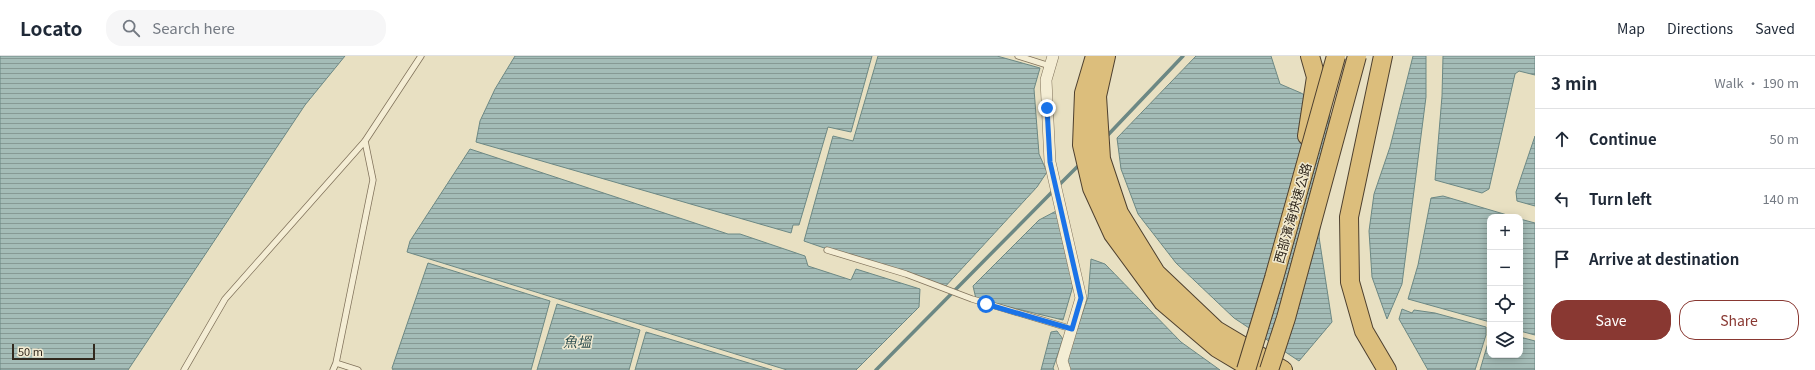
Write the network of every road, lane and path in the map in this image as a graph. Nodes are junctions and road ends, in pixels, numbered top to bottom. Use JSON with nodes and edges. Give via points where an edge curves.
{"nodes":[{"id":1,"x":421,"y":56,"type":"edge"},
{"id":2,"x":1018,"y":56,"type":"edge"},
{"id":3,"x":1095,"y":56,"type":"edge"},
{"id":4,"x":1106,"y":56,"type":"edge"},
{"id":5,"x":1310,"y":56,"type":"edge"},
{"id":6,"x":1336,"y":56,"type":"edge"},
{"id":7,"x":1356,"y":56,"type":"edge"},
{"id":8,"x":1383,"y":56,"type":"edge"},
{"id":9,"x":1051,"y":61,"type":"edge"},
{"id":10,"x":365,"y":141,"type":"junction"},
{"id":11,"x":1092,"y":151,"type":"junction"},
{"id":12,"x":1299,"y":187,"type":"junction"},
{"id":13,"x":827,"y":250,"type":"dead end"},
{"id":14,"x":1072,"y":329,"type":"junction"},
{"id":15,"x":336,"y":363,"type":"junction"},
{"id":16,"x":184,"y":370,"type":"edge"},
{"id":17,"x":333,"y":370,"type":"edge"},
{"id":18,"x":358,"y":370,"type":"edge"},
{"id":19,"x":1065,"y":370,"type":"edge"},
{"id":20,"x":1246,"y":370,"type":"edge"},
{"id":21,"x":1254,"y":370,"type":"edge"},
{"id":22,"x":1269,"y":370,"type":"edge"},
{"id":23,"x":1283,"y":370,"type":"edge"},
{"id":24,"x":1387,"y":370,"type":"edge"}],
"edges":[{"from":1,"to":10,"type":"lane"},
{"from":2,"to":9,"type":"lane"},
{"from":3,"to":11,"type":"highway","via":[[1084,93],[1082,145]]},
{"from":4,"to":11,"type":"highway","via":[[1097,96]]},
{"from":5,"to":12,"type":"highway","via":[[1316,77]]},
{"from":6,"to":12,"type":"highway","name":"西部濱海快速公路","bridge":true},
{"from":7,"to":22,"type":"highway","name":"西部濱海快速公路","bridge":true,"via":[[1286,318]]},
{"from":8,"to":24,"type":"highway","via":[[1348,217],[1350,282],[1364,331]]},
{"from":9,"to":14,"type":"street","via":[[1046,80],[1050,162],[1081,298]]},
{"from":10,"to":15,"type":"lane","via":[[373,180]]},
{"from":10,"to":16,"type":"lane","via":[[225,299]]},
{"from":11,"to":21,"type":"highway","via":[[1092,188],[1113,234],[1163,302],[1217,348]]},
{"from":11,"to":23,"type":"highway","via":[[1100,159],[1119,213],[1156,273],[1216,330]]},
{"from":12,"to":20,"type":"highway","name":"西部濱海快速公路","bridge":true},
{"from":13,"to":14,"type":"lane","via":[[906,274],[972,299]]},
{"from":14,"to":19,"type":"street","via":[[1062,361]]},
{"from":15,"to":17,"type":"lane"},
{"from":15,"to":18,"type":"lane"}]}
